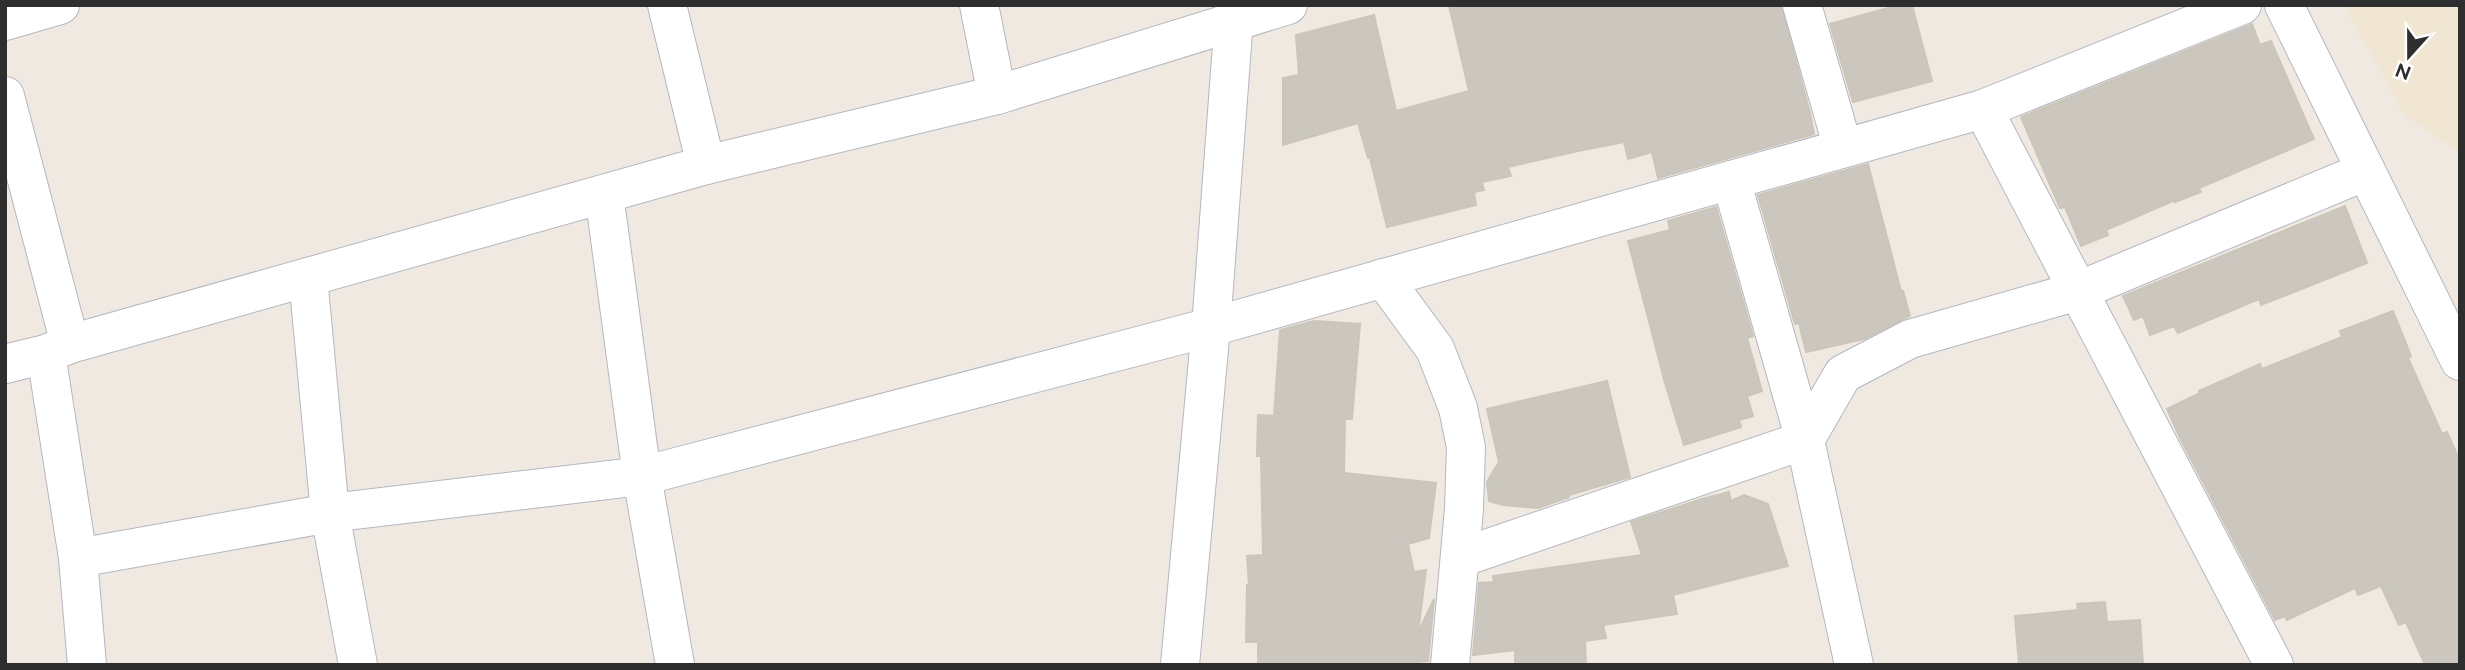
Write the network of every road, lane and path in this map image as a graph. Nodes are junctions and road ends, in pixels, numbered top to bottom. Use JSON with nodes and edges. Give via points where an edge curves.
{"nodes":[{"id":1,"x":60,"y":5,"type":"edge"},
{"id":2,"x":667,"y":5,"type":"edge"},
{"id":3,"x":979,"y":5,"type":"edge"},
{"id":4,"x":1288,"y":5,"type":"edge"},
{"id":5,"x":1802,"y":5,"type":"edge"},
{"id":6,"x":2242,"y":5,"type":"edge"},
{"id":7,"x":2284,"y":5,"type":"edge"},
{"id":8,"x":1235,"y":13,"type":"edge"},
{"id":9,"x":5,"y":21,"type":"edge"},
{"id":10,"x":997,"y":95,"type":"junction"},
{"id":11,"x":5,"y":96,"type":"edge"},
{"id":12,"x":1983,"y":109,"type":"junction"},
{"id":13,"x":1843,"y":148,"type":"junction"},
{"id":14,"x":706,"y":165,"type":"junction"},
{"id":15,"x":2366,"y":171,"type":"junction"},
{"id":16,"x":1731,"y":180,"type":"junction"},
{"id":17,"x":604,"y":194,"type":"junction"},
{"id":18,"x":18,"y":202,"type":"edge"},
{"id":19,"x":308,"y":277,"type":"junction"},
{"id":20,"x":1383,"y":278,"type":"junction"},
{"id":21,"x":2078,"y":291,"type":"junction"},
{"id":22,"x":1211,"y":327,"type":"junction"},
{"id":23,"x":58,"y":349,"type":"junction"},
{"id":24,"x":2460,"y":361,"type":"edge"},
{"id":25,"x":5,"y":364,"type":"edge"},
{"id":26,"x":1805,"y":440,"type":"junction"},
{"id":27,"x":642,"y":476,"type":"junction"},
{"id":28,"x":330,"y":513,"type":"junction"},
{"id":29,"x":78,"y":558,"type":"junction"},
{"id":30,"x":1460,"y":558,"type":"junction"},
{"id":31,"x":87,"y":665,"type":"edge"},
{"id":32,"x":358,"y":665,"type":"edge"},
{"id":33,"x":675,"y":665,"type":"edge"},
{"id":34,"x":1180,"y":665,"type":"edge"},
{"id":35,"x":1450,"y":665,"type":"edge"},
{"id":36,"x":1854,"y":665,"type":"edge"},
{"id":37,"x":2274,"y":665,"type":"edge"}],
"edges":[{"from":1,"to":9,"type":"street"},
{"from":2,"to":14,"type":"street"},
{"from":3,"to":10,"type":"street"},
{"from":4,"to":8,"type":"street"},
{"from":5,"to":13,"type":"street"},
{"from":6,"to":12,"type":"street"},
{"from":7,"to":15,"type":"street"},
{"from":8,"to":10,"type":"street"},
{"from":8,"to":22,"type":"street"},
{"from":10,"to":14,"type":"street"},
{"from":11,"to":18,"type":"street"},
{"from":12,"to":13,"type":"street"},
{"from":12,"to":21,"type":"street"},
{"from":13,"to":16,"type":"street"},
{"from":14,"to":17,"type":"street"},
{"from":15,"to":21,"type":"street"},
{"from":15,"to":24,"type":"street"},
{"from":16,"to":20,"type":"street"},
{"from":16,"to":26,"type":"street"},
{"from":17,"to":19,"type":"street"},
{"from":17,"to":27,"type":"street"},
{"from":18,"to":23,"type":"street"},
{"from":19,"to":23,"type":"street"},
{"from":19,"to":28,"type":"street"},
{"from":20,"to":22,"type":"street"},
{"from":20,"to":30,"type":"street","via":[[1435,349],[1458,408],[1466,447]]},
{"from":21,"to":26,"type":"street","via":[[1909,339],[1843,374]]},
{"from":21,"to":37,"type":"street"},
{"from":22,"to":27,"type":"street"},
{"from":22,"to":34,"type":"street"},
{"from":23,"to":25,"type":"street"},
{"from":23,"to":29,"type":"street"},
{"from":26,"to":30,"type":"street"},
{"from":26,"to":36,"type":"street"},
{"from":27,"to":28,"type":"street"},
{"from":27,"to":33,"type":"street"},
{"from":28,"to":29,"type":"street"},
{"from":28,"to":32,"type":"street"},
{"from":29,"to":31,"type":"street"},
{"from":30,"to":35,"type":"street"}]}
